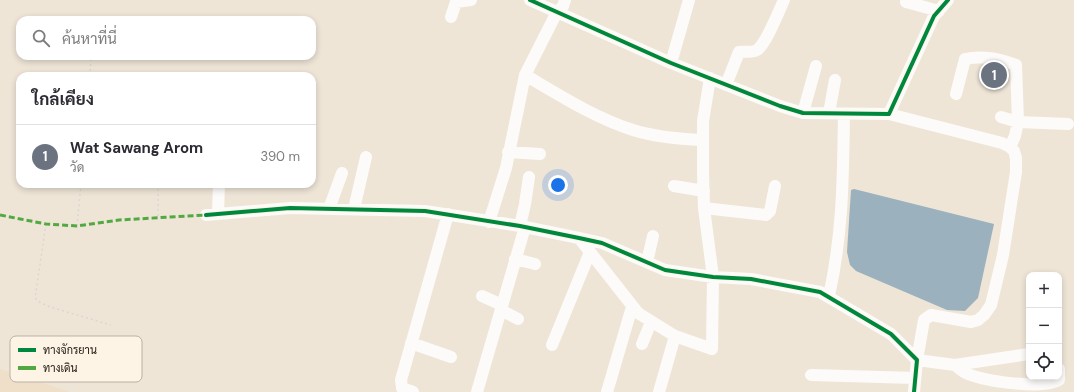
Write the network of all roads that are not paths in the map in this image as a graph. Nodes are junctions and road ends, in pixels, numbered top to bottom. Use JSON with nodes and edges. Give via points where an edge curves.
{"nodes":[{"id":1,"x":471,"y":0,"type":"edge"},
{"id":2,"x":530,"y":0,"type":"edge"},
{"id":3,"x":565,"y":0,"type":"edge"},
{"id":4,"x":689,"y":0,"type":"edge"},
{"id":5,"x":784,"y":0,"type":"edge"},
{"id":6,"x":948,"y":0,"type":"edge"},
{"id":7,"x":906,"y":2,"type":"dead end"},
{"id":8,"x":939,"y":11,"type":"junction"},
{"id":9,"x":557,"y":12,"type":"junction"},
{"id":10,"x":451,"y":17,"type":"dead end"},
{"id":11,"x":671,"y":63,"type":"junction"},
{"id":12,"x":816,"y":66,"type":"dead end"},
{"id":13,"x":525,"y":76,"type":"junction"},
{"id":14,"x":710,"y":78,"type":"junction"},
{"id":15,"x":835,"y":80,"type":"dead end"},
{"id":16,"x":726,"y":85,"type":"junction"},
{"id":17,"x":956,"y":94,"type":"dead end"},
{"id":18,"x":803,"y":112,"type":"junction"},
{"id":19,"x":829,"y":113,"type":"junction"},
{"id":20,"x":844,"y":114,"type":"junction"},
{"id":21,"x":889,"y":114,"type":"junction"},
{"id":22,"x":1000,"y":117,"type":"dead end"},
{"id":23,"x":1018,"y":122,"type":"junction"},
{"id":24,"x":1068,"y":124,"type":"dead end"},
{"id":25,"x":703,"y":140,"type":"junction"},
{"id":26,"x":1010,"y":147,"type":"junction"},
{"id":27,"x":508,"y":152,"type":"junction"},
{"id":28,"x":540,"y":154,"type":"dead end"},
{"id":29,"x":366,"y":157,"type":"dead end"},
{"id":30,"x":342,"y":172,"type":"dead end"},
{"id":31,"x":529,"y":177,"type":"dead end"},
{"id":32,"x":674,"y":186,"type":"dead end"},
{"id":33,"x":775,"y":186,"type":"dead end"},
{"id":34,"x":218,"y":188,"type":"edge"},
{"id":35,"x":704,"y":191,"type":"junction"},
{"id":36,"x":704,"y":208,"type":"junction"},
{"id":37,"x":329,"y":209,"type":"junction"},
{"id":38,"x":354,"y":210,"type":"junction"},
{"id":39,"x":448,"y":214,"type":"junction"},
{"id":40,"x":489,"y":222,"type":"junction"},
{"id":41,"x":522,"y":226,"type":"junction"},
{"id":42,"x":653,"y":236,"type":"dead end"},
{"id":43,"x":579,"y":238,"type":"junction"},
{"id":44,"x":590,"y":252,"type":"junction"},
{"id":45,"x":516,"y":259,"type":"junction"},
{"id":46,"x":647,"y":262,"type":"junction"},
{"id":47,"x":535,"y":264,"type":"dead end"},
{"id":48,"x":713,"y":277,"type":"junction"},
{"id":49,"x":482,"y":296,"type":"dead end"},
{"id":50,"x":829,"y":296,"type":"junction"},
{"id":51,"x":501,"y":307,"type":"junction"},
{"id":52,"x":632,"y":307,"type":"junction"},
{"id":53,"x":518,"y":319,"type":"dead end"},
{"id":54,"x":651,"y":322,"type":"junction"},
{"id":55,"x":675,"y":336,"type":"junction"},
{"id":56,"x":411,"y":343,"type":"junction"},
{"id":57,"x":642,"y":344,"type":"dead end"},
{"id":58,"x":552,"y":345,"type":"dead end"},
{"id":59,"x":1026,"y":354,"type":"edge"},
{"id":60,"x":451,"y":357,"type":"dead end"},
{"id":61,"x":917,"y":360,"type":"junction"},
{"id":62,"x":954,"y":365,"type":"junction"},
{"id":63,"x":811,"y":375,"type":"dead end"},
{"id":64,"x":915,"y":378,"type":"junction"},
{"id":65,"x":1059,"y":380,"type":"edge"},
{"id":66,"x":413,"y":392,"type":"edge"},
{"id":67,"x":477,"y":392,"type":"edge"},
{"id":68,"x":607,"y":392,"type":"edge"},
{"id":69,"x":659,"y":392,"type":"edge"},
{"id":70,"x":914,"y":392,"type":"edge"}],
"edges":[{"from":1,"to":10,"type":"street","via":[[456,2]]},
{"from":2,"to":9,"type":"street"},
{"from":3,"to":9,"type":"street"},
{"from":4,"to":11,"type":"street"},
{"from":5,"to":16,"type":"street","via":[[773,25],[758,49],[752,52],[739,52]]},
{"from":6,"to":8,"type":"street"},
{"from":7,"to":8,"type":"street"},
{"from":8,"to":21,"type":"street","via":[[934,16]]},
{"from":9,"to":11,"type":"street"},
{"from":9,"to":13,"type":"street"},
{"from":11,"to":14,"type":"street"},
{"from":12,"to":18,"type":"street"},
{"from":13,"to":25,"type":"street","via":[[576,105],[617,117],[632,129],[656,136]]},
{"from":13,"to":27,"type":"street"},
{"from":14,"to":16,"type":"street"},
{"from":14,"to":25,"type":"street","via":[[703,121]]},
{"from":15,"to":19,"type":"street"},
{"from":16,"to":18,"type":"street"},
{"from":17,"to":23,"type":"street","via":[[965,59],[978,56],[1016,65]]},
{"from":18,"to":19,"type":"street"},
{"from":19,"to":20,"type":"street"},
{"from":20,"to":21,"type":"street"},
{"from":20,"to":50,"type":"street","via":[[841,223]]},
{"from":21,"to":26,"type":"street"},
{"from":22,"to":23,"type":"street"},
{"from":23,"to":24,"type":"street"},
{"from":23,"to":26,"type":"street"},
{"from":25,"to":35,"type":"street"},
{"from":26,"to":61,"type":"street","via":[[1016,158],[1016,172],[1003,255],[991,305],[978,320],[970,322],[931,315],[924,320]]},
{"from":27,"to":28,"type":"street"},
{"from":27,"to":40,"type":"street","via":[[506,168]]},
{"from":29,"to":38,"type":"street"},
{"from":30,"to":37,"type":"street"},
{"from":31,"to":41,"type":"street"},
{"from":32,"to":35,"type":"street"},
{"from":33,"to":36,"type":"street","via":[[770,211],[766,215]]},
{"from":34,"to":37,"type":"street","via":[[212,214],[290,208]]},
{"from":35,"to":36,"type":"street"},
{"from":36,"to":48,"type":"street"},
{"from":37,"to":38,"type":"street"},
{"from":38,"to":39,"type":"street","via":[[402,210]]},
{"from":39,"to":40,"type":"street"},
{"from":39,"to":56,"type":"street"},
{"from":40,"to":41,"type":"street"},
{"from":41,"to":43,"type":"street"},
{"from":41,"to":45,"type":"street"},
{"from":42,"to":46,"type":"street"},
{"from":43,"to":44,"type":"street"},
{"from":43,"to":46,"type":"street","via":[[602,243]]},
{"from":44,"to":52,"type":"street"},
{"from":44,"to":58,"type":"street"},
{"from":45,"to":47,"type":"street"},
{"from":45,"to":51,"type":"street"},
{"from":46,"to":48,"type":"street","via":[[665,270]]},
{"from":48,"to":50,"type":"street","via":[[767,281]]},
{"from":48,"to":55,"type":"street","via":[[712,349]]},
{"from":49,"to":51,"type":"street"},
{"from":50,"to":61,"type":"street","via":[[891,334]]},
{"from":51,"to":53,"type":"street"},
{"from":51,"to":67,"type":"street"},
{"from":52,"to":54,"type":"street"},
{"from":52,"to":68,"type":"street"},
{"from":54,"to":55,"type":"street"},
{"from":54,"to":57,"type":"street"},
{"from":55,"to":69,"type":"street"},
{"from":56,"to":60,"type":"street"},
{"from":56,"to":66,"type":"street","via":[[400,384],[402,388]]},
{"from":59,"to":62,"type":"street"},
{"from":61,"to":62,"type":"street"},
{"from":61,"to":64,"type":"street"},
{"from":62,"to":65,"type":"street","via":[[967,374],[991,380],[1037,384],[1054,383]]},
{"from":63,"to":64,"type":"street"},
{"from":64,"to":70,"type":"street"}]}
